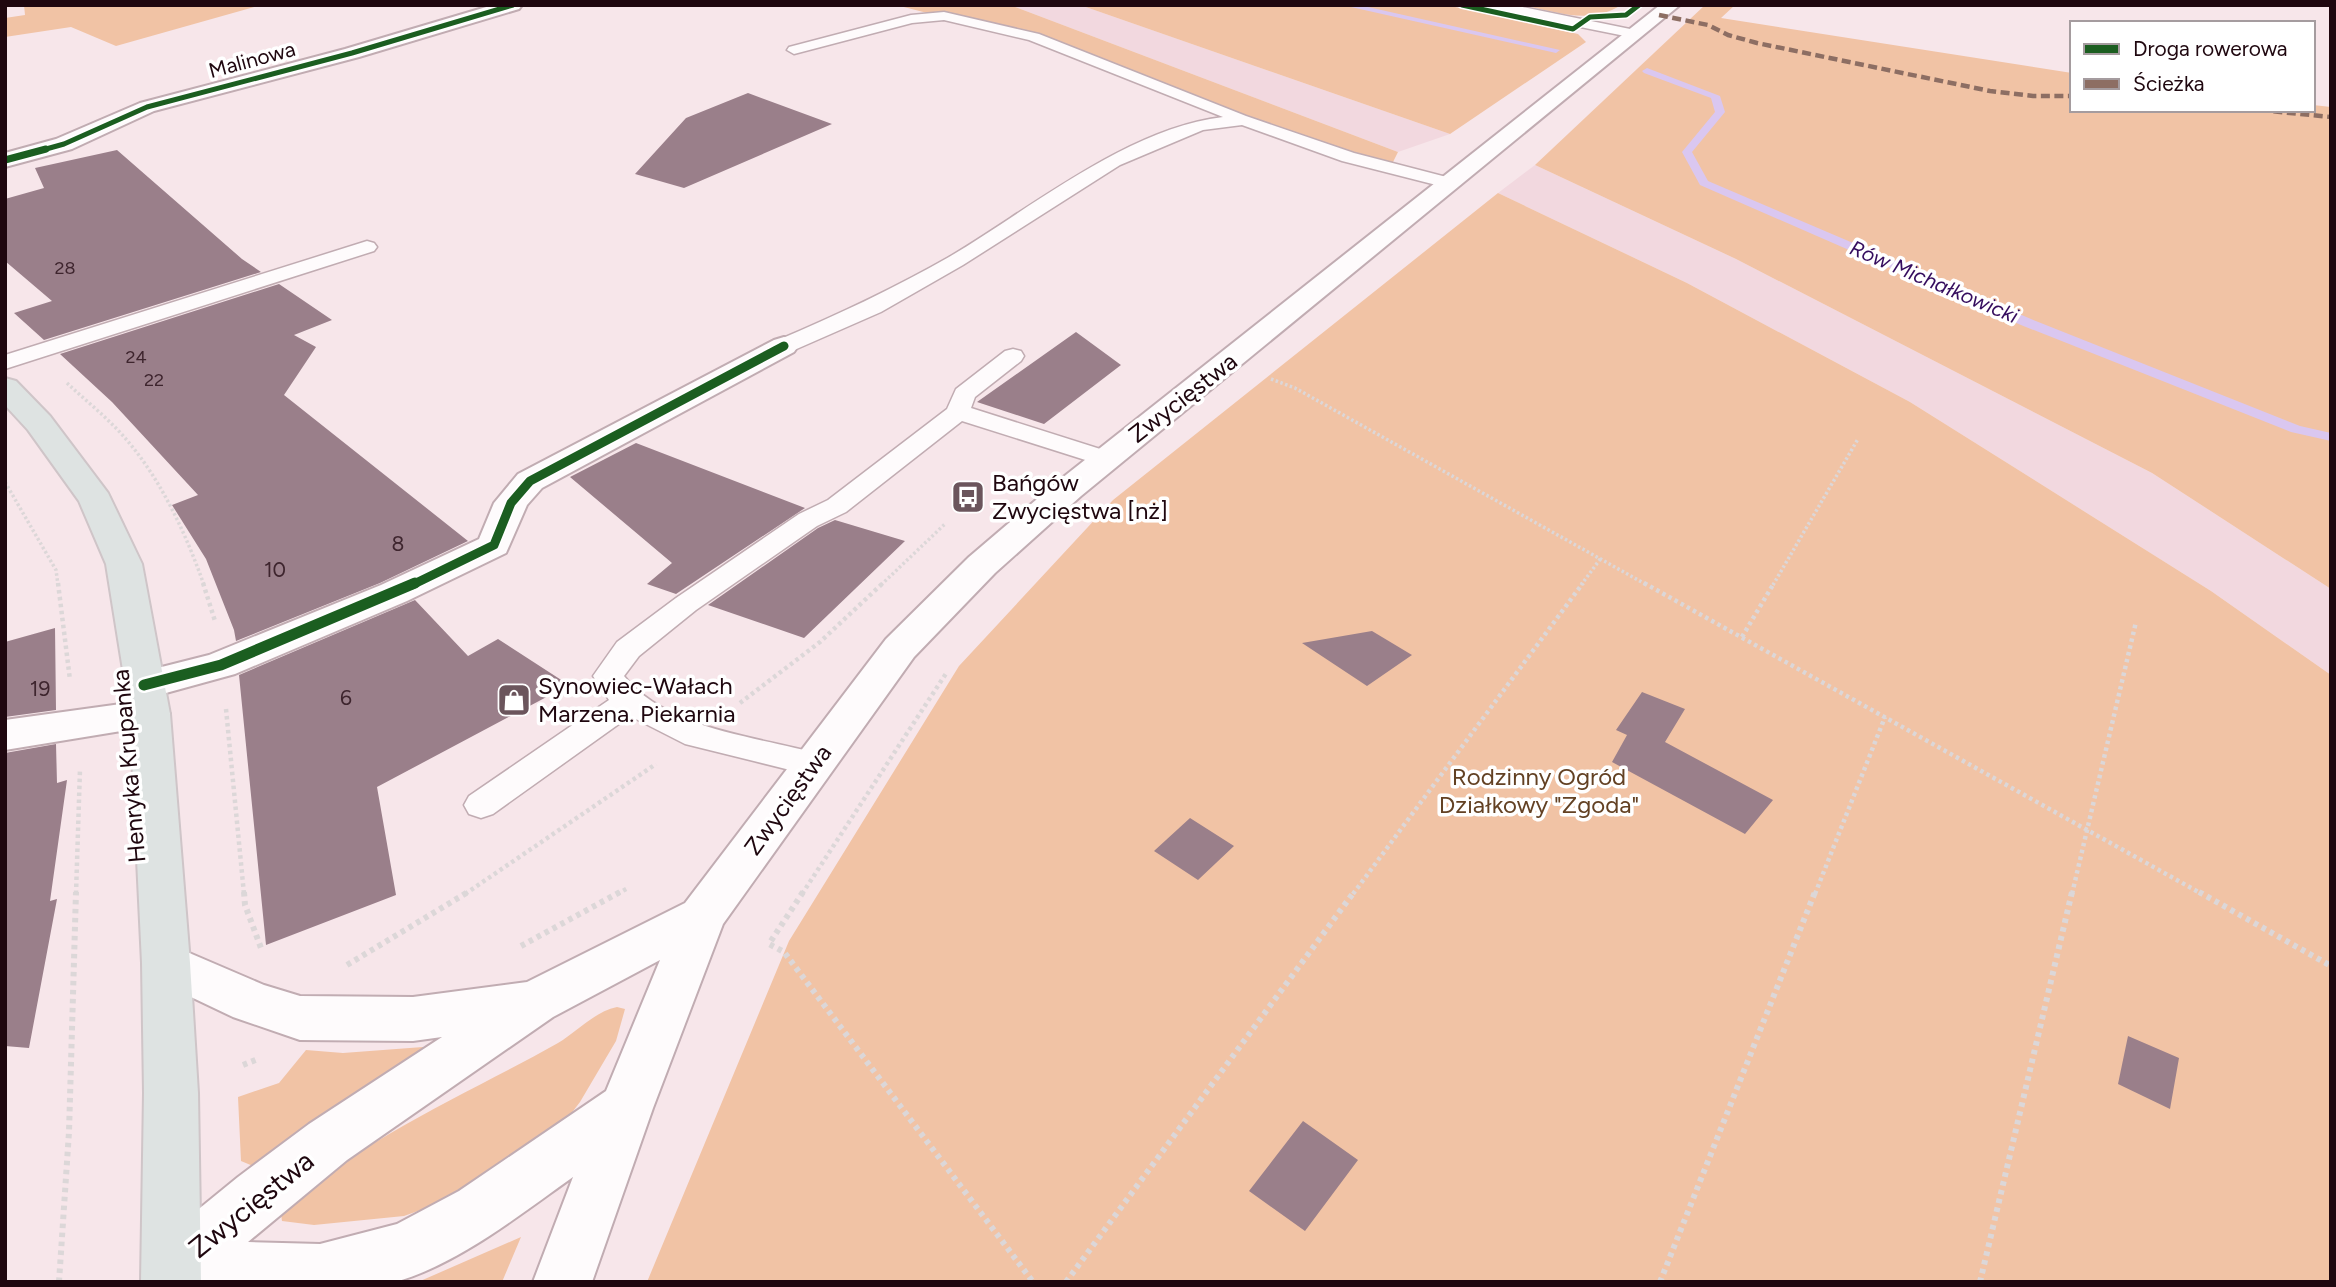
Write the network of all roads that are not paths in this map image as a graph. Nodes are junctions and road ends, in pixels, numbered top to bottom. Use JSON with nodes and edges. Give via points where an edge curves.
{"nodes":[{"id":1,"x":513,"y":5,"type":"edge"},
{"id":2,"x":1491,"y":5,"type":"edge"},
{"id":3,"x":1671,"y":5,"type":"edge"},
{"id":4,"x":1634,"y":34,"type":"junction"},
{"id":5,"x":794,"y":50,"type":"dead end"},
{"id":6,"x":1243,"y":120,"type":"junction"},
{"id":7,"x":5,"y":160,"type":"edge"},
{"id":8,"x":1451,"y":184,"type":"junction"},
{"id":9,"x":368,"y":247,"type":"dead end"},
{"id":10,"x":784,"y":346,"type":"joint"},
{"id":11,"x":1013,"y":356,"type":"dead end"},
{"id":12,"x":5,"y":362,"type":"edge"},
{"id":13,"x":5,"y":387,"type":"edge"},
{"id":14,"x":958,"y":412,"type":"junction"},
{"id":15,"x":1107,"y":459,"type":"junction"},
{"id":16,"x":147,"y":700,"type":"junction"},
{"id":17,"x":628,"y":702,"type":"junction"},
{"id":18,"x":5,"y":735,"type":"edge"},
{"id":19,"x":814,"y":764,"type":"junction"},
{"id":20,"x":481,"y":805,"type":"dead end"},
{"id":21,"x":702,"y":916,"type":"junction"},
{"id":22,"x":166,"y":963,"type":"junction"},
{"id":23,"x":535,"y":1002,"type":"junction"},
{"id":24,"x":626,"y":1108,"type":"junction"},
{"id":25,"x":172,"y":1275,"type":"edge"},
{"id":26,"x":562,"y":1282,"type":"edge"}],
"edges":[{"from":1,"to":7,"type":"main road","name":"Malinowa","via":[[146,107],[64,144]]},
{"from":2,"to":4,"type":"lane"},
{"from":3,"to":4,"type":"main road","name":"Zwycięstwa"},
{"from":4,"to":8,"type":"main road","name":"Zwycięstwa"},
{"from":5,"to":6,"type":"lane","via":[[911,19],[944,16],[1034,37]]},
{"from":6,"to":8,"type":"lane","via":[[1349,157]]},
{"from":6,"to":10,"type":"lane","via":[[1200,125],[1135,150],[956,261],[873,307]]},
{"from":8,"to":15,"type":"main road","name":"Zwycięstwa"},
{"from":9,"to":12,"type":"lane"},
{"from":10,"to":16,"type":"main road","via":[[530,481],[511,503],[494,545]]},
{"from":11,"to":14,"type":"lane","via":[[964,394]]},
{"from":13,"to":16,"type":"main road","name":"Henryka Krupanka","via":[[39,423],[96,500],[124,564]]},
{"from":14,"to":15,"type":"lane"},
{"from":14,"to":17,"type":"lane","via":[[837,506],[808,520],[628,649],[608,676]]},
{"from":15,"to":19,"type":"main road","name":"Zwycięstwa","via":[[982,565],[900,648]]},
{"from":16,"to":18,"type":"main road"},
{"from":16,"to":22,"type":"main road","name":"Henryka Krupanka"},
{"from":17,"to":19,"type":"lane","via":[[696,736]]},
{"from":17,"to":20,"type":"lane"},
{"from":19,"to":21,"type":"main road","name":"Zwycięstwa"},
{"from":21,"to":23,"type":"main road","name":"Zwycięstwa"},
{"from":21,"to":24,"type":"main road","name":"Zwycięstwa"},
{"from":22,"to":23,"type":"main road","name":"Zwycięstwa","via":[[251,1002],[300,1018],[413,1018]]},
{"from":22,"to":25,"type":"main road","name":"Henryka Krupanka"},
{"from":23,"to":25,"type":"main road","name":"Zwycięstwa","via":[[328,1142],[258,1196]]},
{"from":24,"to":25,"type":"main road","name":"Zwycięstwa","via":[[479,1210],[406,1250],[320,1273]]},
{"from":24,"to":26,"type":"main road","name":"Zwycięstwa"}]}
